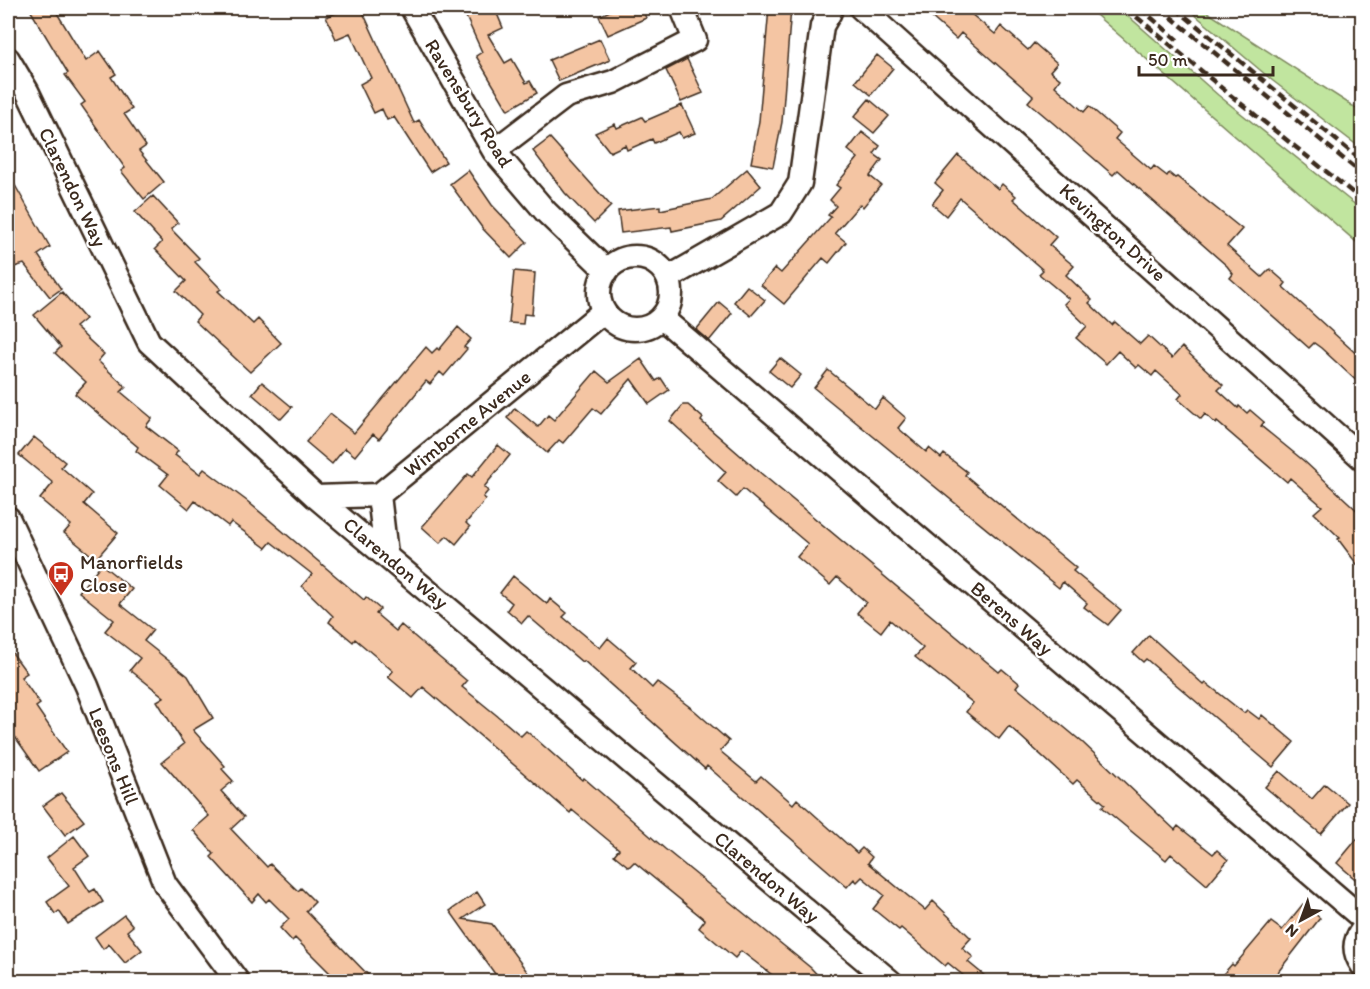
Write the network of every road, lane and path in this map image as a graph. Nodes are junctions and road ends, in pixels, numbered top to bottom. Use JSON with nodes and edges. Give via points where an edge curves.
{"nodes":[{"id":1,"x":412,"y":8,"type":"edge"},
{"id":2,"x":682,"y":8,"type":"edge"},
{"id":3,"x":861,"y":8,"type":"edge"},
{"id":4,"x":830,"y":10,"type":"edge"},
{"id":5,"x":8,"y":59,"type":"edge"},
{"id":6,"x":494,"y":152,"type":"junction"},
{"id":7,"x":607,"y":271,"type":"junction"},
{"id":8,"x":668,"y":278,"type":"junction"},
{"id":9,"x":604,"y":311,"type":"junction"},
{"id":10,"x":662,"y":318,"type":"junction"},
{"id":11,"x":1362,"y":458,"type":"edge"},
{"id":12,"x":379,"y":495,"type":"junction"},
{"id":13,"x":316,"y":497,"type":"junction"},
{"id":14,"x":8,"y":518,"type":"edge"},
{"id":15,"x":14,"y":550,"type":"edge"},
{"id":16,"x":386,"y":554,"type":"junction"},
{"id":17,"x":1362,"y":918,"type":"edge"},
{"id":18,"x":1362,"y":930,"type":"edge"},
{"id":19,"x":1362,"y":965,"type":"edge"},
{"id":20,"x":238,"y":981,"type":"edge"},
{"id":21,"x":891,"y":981,"type":"edge"}],
"edges":[{"from":1,"to":6,"type":"street","name":"Ravensbury Road"},
{"from":2,"to":6,"type":"street","via":[[695,40],[613,82],[566,96]]},
{"from":3,"to":4,"type":"street","name":"Kevington Drive"},
{"from":3,"to":11,"type":"street","name":"Kevington Drive"},
{"from":4,"to":8,"type":"street","via":[[822,26],[800,183],[781,213]]},
{"from":5,"to":13,"type":"street","name":"Clarendon Way","via":[[148,342]]},
{"from":6,"to":7,"type":"street","name":"Ravensbury Road","via":[[546,212]]},
{"from":7,"to":8,"type":"street","via":[[621,260],[639,257],[661,268]]},
{"from":7,"to":9,"type":"street","via":[[599,291]]},
{"from":8,"to":10,"type":"street","via":[[671,298]]},
{"from":9,"to":10,"type":"street","via":[[611,320],[631,329],[643,328]]},
{"from":9,"to":12,"type":"street","name":"Wimborne Avenue"},
{"from":10,"to":17,"type":"street","name":"Berens Way"},
{"from":12,"to":13,"type":"street"},
{"from":12,"to":16,"type":"street"},
{"from":13,"to":16,"type":"street","name":"Clarendon Way"},
{"from":14,"to":15,"type":"street","name":"Leesons Hill"},
{"from":15,"to":20,"type":"street","name":"Leesons Hill","via":[[87,686],[165,885]]},
{"from":16,"to":21,"type":"street","name":"Clarendon Way"},
{"from":18,"to":19,"type":"street","via":[[1354,946]]}]}
